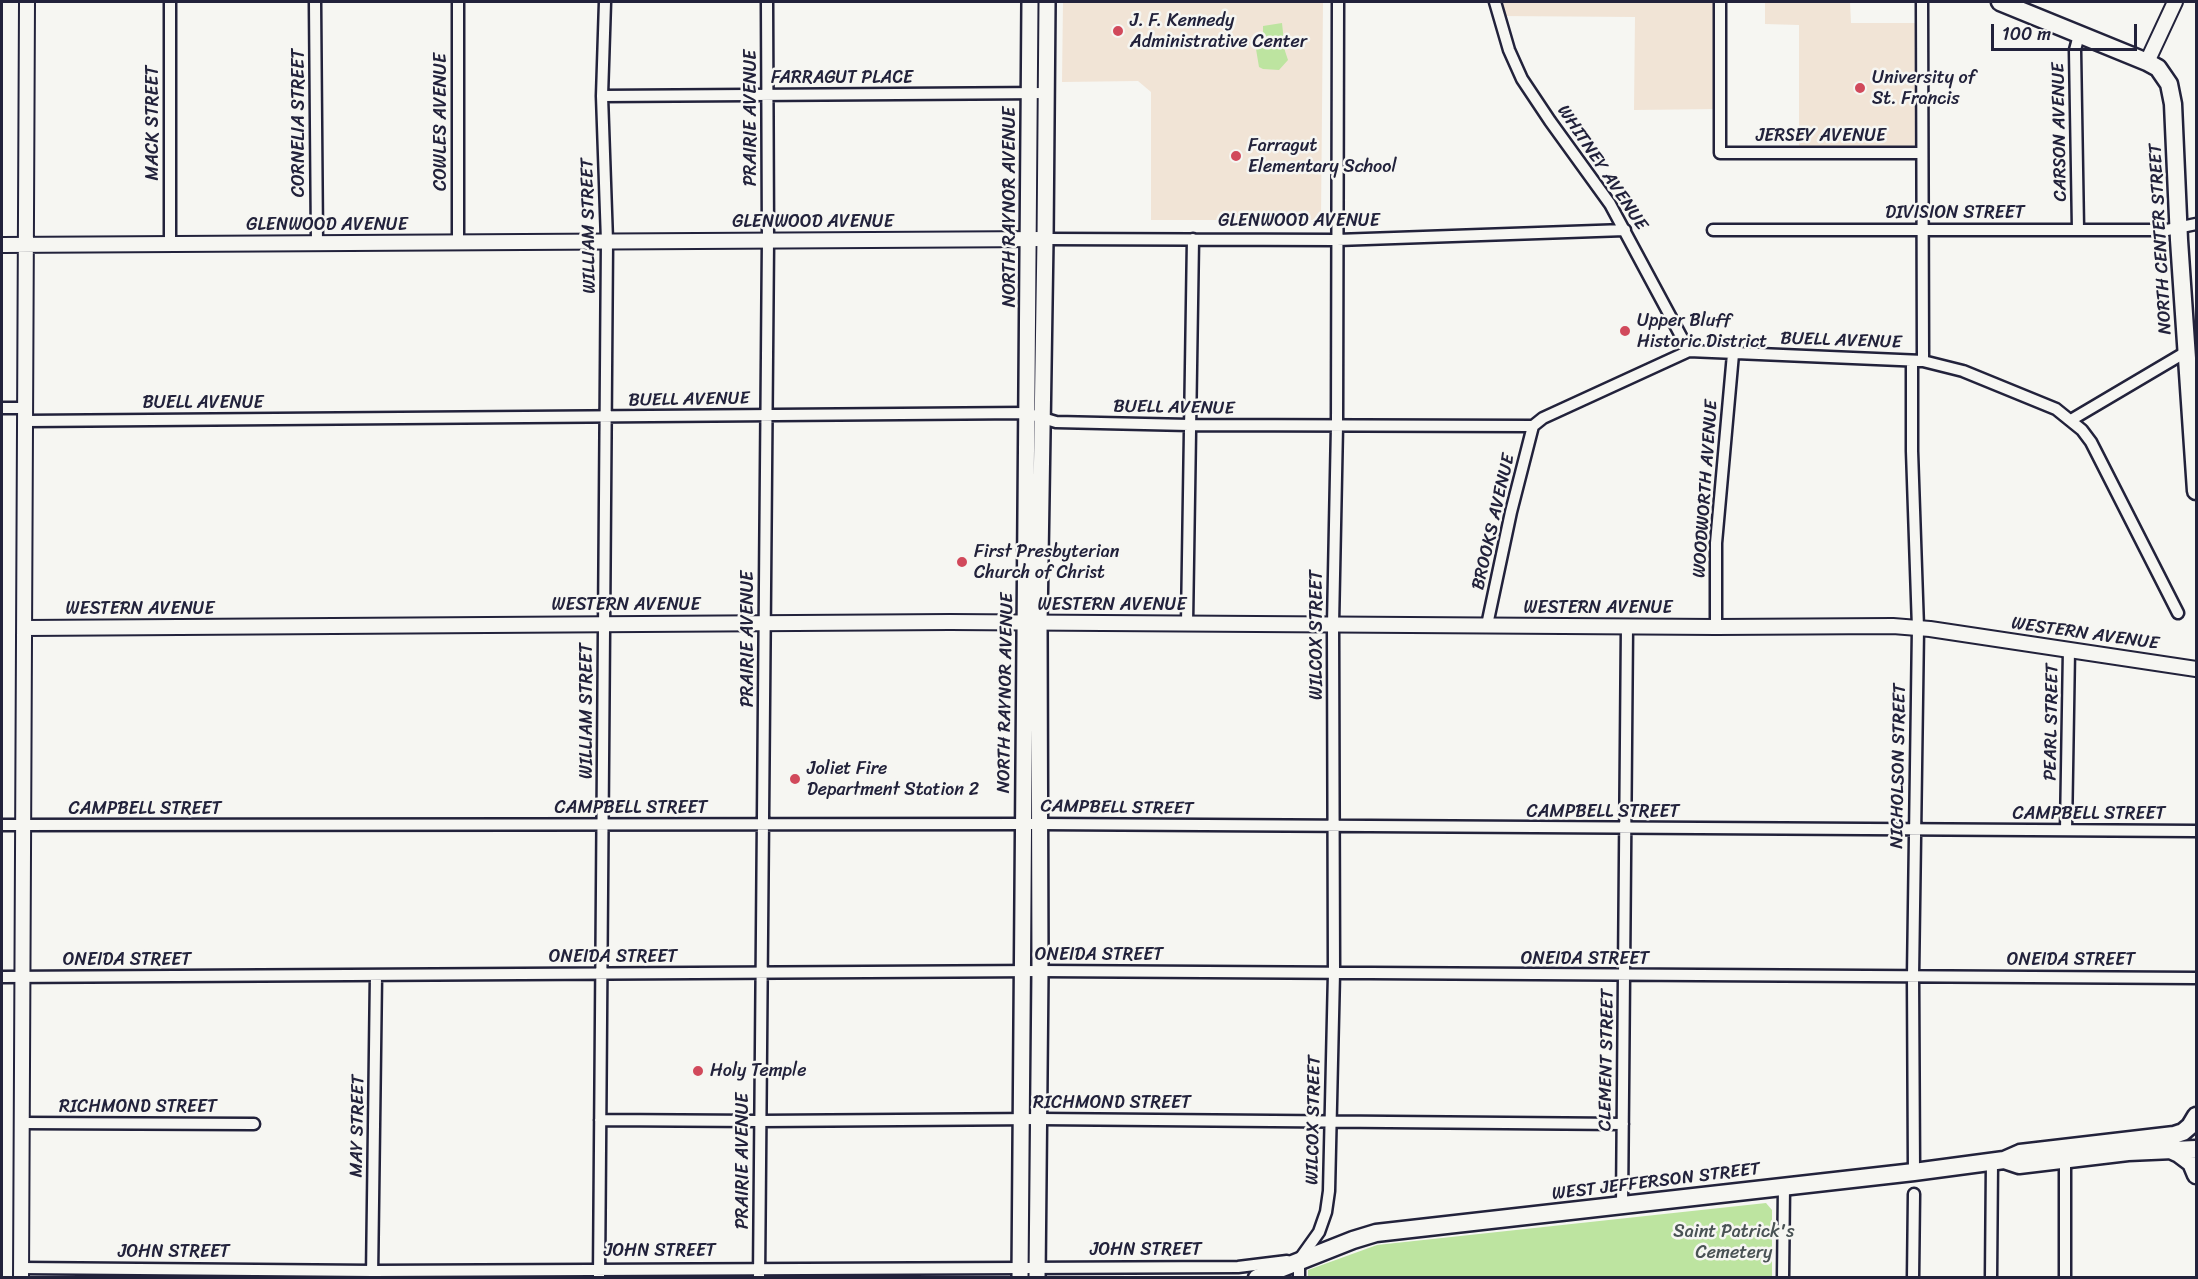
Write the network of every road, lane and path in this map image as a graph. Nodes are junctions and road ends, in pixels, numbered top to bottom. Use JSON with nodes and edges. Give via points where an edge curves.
{"nodes":[{"id":1,"x":27,"y":2,"type":"edge"},
{"id":2,"x":170,"y":2,"type":"edge"},
{"id":3,"x":315,"y":2,"type":"edge"},
{"id":4,"x":458,"y":2,"type":"edge"},
{"id":5,"x":604,"y":2,"type":"edge"},
{"id":6,"x":767,"y":2,"type":"edge"},
{"id":7,"x":1030,"y":2,"type":"edge"},
{"id":8,"x":1047,"y":2,"type":"edge"},
{"id":9,"x":1338,"y":2,"type":"edge"},
{"id":10,"x":1495,"y":2,"type":"edge"},
{"id":11,"x":1720,"y":2,"type":"edge"},
{"id":12,"x":1922,"y":2,"type":"edge"},
{"id":13,"x":2000,"y":2,"type":"edge"},
{"id":14,"x":2175,"y":2,"type":"edge"},
{"id":15,"x":1030,"y":18,"type":"junction"},
{"id":16,"x":1047,"y":18,"type":"junction"},
{"id":17,"x":2079,"y":35,"type":"junction"},
{"id":18,"x":2146,"y":62,"type":"junction"},
{"id":19,"x":1029,"y":93,"type":"junction"},
{"id":20,"x":1046,"y":93,"type":"junction"},
{"id":21,"x":767,"y":95,"type":"junction"},
{"id":22,"x":602,"y":96,"type":"junction"},
{"id":23,"x":1922,"y":153,"type":"junction"},
{"id":24,"x":2196,"y":224,"type":"edge"},
{"id":25,"x":2179,"y":228,"type":"junction"},
{"id":26,"x":1922,"y":229,"type":"junction"},
{"id":27,"x":2078,"y":229,"type":"junction"},
{"id":28,"x":1625,"y":230,"type":"junction"},
{"id":29,"x":1713,"y":230,"type":"dead end"},
{"id":30,"x":1038,"y":239,"type":"junction"},
{"id":31,"x":1194,"y":239,"type":"junction"},
{"id":32,"x":768,"y":240,"type":"junction"},
{"id":33,"x":1337,"y":240,"type":"junction"},
{"id":34,"x":607,"y":242,"type":"junction"},
{"id":35,"x":317,"y":243,"type":"junction"},
{"id":36,"x":458,"y":243,"type":"junction"},
{"id":37,"x":170,"y":244,"type":"junction"},
{"id":38,"x":2,"y":245,"type":"edge"},
{"id":39,"x":27,"y":245,"type":"junction"},
{"id":40,"x":1689,"y":351,"type":"junction"},
{"id":41,"x":2186,"y":352,"type":"junction"},
{"id":42,"x":1733,"y":354,"type":"junction"},
{"id":43,"x":1917,"y":361,"type":"junction"},
{"id":44,"x":2,"y":408,"type":"edge"},
{"id":45,"x":26,"y":414,"type":"junction"},
{"id":46,"x":766,"y":415,"type":"junction"},
{"id":47,"x":1034,"y":415,"type":"junction"},
{"id":48,"x":605,"y":417,"type":"junction"},
{"id":49,"x":2070,"y":420,"type":"junction"},
{"id":50,"x":1189,"y":425,"type":"junction"},
{"id":51,"x":1337,"y":426,"type":"junction"},
{"id":52,"x":1533,"y":426,"type":"junction"},
{"id":53,"x":2196,"y":491,"type":"edge"},
{"id":54,"x":2178,"y":613,"type":"dead end"},
{"id":55,"x":604,"y":623,"type":"junction"},
{"id":56,"x":764,"y":623,"type":"junction"},
{"id":57,"x":1033,"y":623,"type":"junction"},
{"id":58,"x":1187,"y":623,"type":"junction"},
{"id":59,"x":1333,"y":624,"type":"junction"},
{"id":60,"x":1488,"y":625,"type":"junction"},
{"id":61,"x":1627,"y":626,"type":"junction"},
{"id":62,"x":1716,"y":627,"type":"junction"},
{"id":63,"x":25,"y":628,"type":"junction"},
{"id":64,"x":1918,"y":628,"type":"junction"},
{"id":65,"x":2069,"y":650,"type":"junction"},
{"id":66,"x":2196,"y":669,"type":"edge"},
{"id":67,"x":602,"y":824,"type":"junction"},
{"id":68,"x":763,"y":824,"type":"junction"},
{"id":69,"x":1031,"y":824,"type":"junction"},
{"id":70,"x":2,"y":825,"type":"edge"},
{"id":71,"x":24,"y":825,"type":"junction"},
{"id":72,"x":1334,"y":826,"type":"junction"},
{"id":73,"x":1625,"y":828,"type":"junction"},
{"id":74,"x":1914,"y":830,"type":"junction"},
{"id":75,"x":2066,"y":830,"type":"junction"},
{"id":76,"x":2196,"y":831,"type":"edge"},
{"id":77,"x":1023,"y":971,"type":"junction"},
{"id":78,"x":1040,"y":971,"type":"junction"},
{"id":79,"x":761,"y":973,"type":"junction"},
{"id":80,"x":1334,"y":973,"type":"junction"},
{"id":81,"x":601,"y":974,"type":"junction"},
{"id":82,"x":375,"y":975,"type":"junction"},
{"id":83,"x":1624,"y":976,"type":"junction"},
{"id":84,"x":1913,"y":976,"type":"junction"},
{"id":85,"x":2,"y":977,"type":"edge"},
{"id":86,"x":23,"y":977,"type":"junction"},
{"id":87,"x":2196,"y":978,"type":"edge"},
{"id":88,"x":2196,"y":1116,"type":"edge"},
{"id":89,"x":1021,"y":1119,"type":"junction"},
{"id":90,"x":1039,"y":1119,"type":"junction"},
{"id":91,"x":600,"y":1120,"type":"junction"},
{"id":92,"x":760,"y":1121,"type":"junction"},
{"id":93,"x":1329,"y":1121,"type":"junction"},
{"id":94,"x":22,"y":1124,"type":"junction"},
{"id":95,"x":254,"y":1124,"type":"dead end"},
{"id":96,"x":1623,"y":1124,"type":"junction"},
{"id":97,"x":2167,"y":1149,"type":"junction"},
{"id":98,"x":2196,"y":1149,"type":"edge"},
{"id":99,"x":2065,"y":1154,"type":"junction"},
{"id":100,"x":1998,"y":1161,"type":"junction"},
{"id":101,"x":1914,"y":1172,"type":"junction"},
{"id":102,"x":2196,"y":1175,"type":"edge"},
{"id":103,"x":1784,"y":1186,"type":"junction"},
{"id":104,"x":1914,"y":1194,"type":"dead end"},
{"id":105,"x":1622,"y":1206,"type":"junction"},
{"id":106,"x":1299,"y":1260,"type":"junction"},
{"id":107,"x":1020,"y":1272,"type":"edge"},
{"id":108,"x":1037,"y":1272,"type":"edge"},
{"id":109,"x":21,"y":1273,"type":"edge"},
{"id":110,"x":599,"y":1273,"type":"edge"},
{"id":111,"x":759,"y":1273,"type":"edge"},
{"id":112,"x":373,"y":1274,"type":"edge"},
{"id":113,"x":1257,"y":1278,"type":"edge"},
{"id":114,"x":1299,"y":1278,"type":"edge"},
{"id":115,"x":1783,"y":1278,"type":"edge"},
{"id":116,"x":1913,"y":1278,"type":"edge"},
{"id":117,"x":1991,"y":1278,"type":"edge"},
{"id":118,"x":2065,"y":1278,"type":"edge"}],
"edges":[{"from":1,"to":39,"type":"street"},
{"from":2,"to":37,"type":"street","name":"MACK STREET"},
{"from":3,"to":35,"type":"street","name":"CORNELIA STREET"},
{"from":4,"to":36,"type":"street","name":"COWLES AVENUE"},
{"from":5,"to":22,"type":"street","name":"WILLIAM STREET"},
{"from":6,"to":21,"type":"street","name":"PRAIRIE AVENUE"},
{"from":7,"to":15,"type":"main road","name":"NORTH RAYNOR AVENUE"},
{"from":8,"to":16,"type":"main road","name":"NORTH RAYNOR AVENUE"},
{"from":9,"to":33,"type":"street","name":"WILCOX STREET"},
{"from":10,"to":28,"type":"street","name":"WHITNEY AVENUE","via":[[1522,79]]},
{"from":11,"to":23,"type":"street","name":"JERSEY AVENUE","via":[[1720,153]]},
{"from":12,"to":23,"type":"street","name":"NICHOLSON STREET"},
{"from":13,"to":17,"type":"main road"},
{"from":14,"to":18,"type":"street"},
{"from":15,"to":16,"type":"main road"},
{"from":15,"to":19,"type":"main road","name":"NORTH RAYNOR AVENUE"},
{"from":16,"to":20,"type":"main road","name":"NORTH RAYNOR AVENUE"},
{"from":17,"to":18,"type":"main road"},
{"from":17,"to":27,"type":"street","name":"CARSON AVENUE","via":[[2075,50]]},
{"from":18,"to":25,"type":"main road","name":"NORTH CENTER STREET","via":[[2164,75],[2171,92]]},
{"from":19,"to":20,"type":"street","name":"FARRAGUT PLACE"},
{"from":19,"to":21,"type":"street","name":"FARRAGUT PLACE"},
{"from":19,"to":30,"type":"main road","name":"NORTH RAYNOR AVENUE"},
{"from":20,"to":30,"type":"main road","name":"NORTH RAYNOR AVENUE"},
{"from":21,"to":22,"type":"street","name":"FARRAGUT PLACE"},
{"from":21,"to":32,"type":"street","name":"PRAIRIE AVENUE"},
{"from":22,"to":34,"type":"street","name":"WILLIAM STREET"},
{"from":23,"to":26,"type":"street","name":"NICHOLSON STREET"},
{"from":24,"to":25,"type":"street","name":"DIVISION STREET"},
{"from":25,"to":27,"type":"street","name":"DIVISION STREET"},
{"from":25,"to":41,"type":"main road","name":"NORTH CENTER STREET"},
{"from":26,"to":27,"type":"street","name":"DIVISION STREET"},
{"from":26,"to":29,"type":"street","name":"DIVISION STREET"},
{"from":26,"to":43,"type":"street","name":"NICHOLSON STREET"},
{"from":28,"to":33,"type":"street","name":"GLENWOOD AVENUE"},
{"from":28,"to":40,"type":"street","name":"WHITNEY AVENUE"},
{"from":30,"to":31,"type":"street","name":"GLENWOOD AVENUE"},
{"from":30,"to":32,"type":"street","name":"GLENWOOD AVENUE"},
{"from":30,"to":47,"type":"main road","name":"NORTH RAYNOR AVENUE"},
{"from":31,"to":33,"type":"street","name":"GLENWOOD AVENUE"},
{"from":31,"to":50,"type":"street"},
{"from":32,"to":34,"type":"street","name":"GLENWOOD AVENUE"},
{"from":32,"to":46,"type":"street","name":"PRAIRIE AVENUE"},
{"from":33,"to":51,"type":"street","name":"WILCOX STREET"},
{"from":34,"to":36,"type":"street","name":"GLENWOOD AVENUE"},
{"from":34,"to":48,"type":"street","name":"WILLIAM STREET"},
{"from":35,"to":36,"type":"street","name":"GLENWOOD AVENUE"},
{"from":35,"to":37,"type":"street","name":"GLENWOOD AVENUE"},
{"from":37,"to":39,"type":"street","name":"GLENWOOD AVENUE"},
{"from":38,"to":39,"type":"street","name":"GLENWOOD AVENUE"},
{"from":39,"to":45,"type":"street"},
{"from":40,"to":42,"type":"street","name":"BUELL AVENUE"},
{"from":40,"to":52,"type":"street","name":"BUELL AVENUE"},
{"from":41,"to":49,"type":"street"},
{"from":41,"to":53,"type":"main road","name":"NORTH CENTER STREET"},
{"from":42,"to":43,"type":"street","name":"BUELL AVENUE"},
{"from":42,"to":62,"type":"street","name":"WOODWORTH AVENUE","via":[[1716,543]]},
{"from":43,"to":49,"type":"street","name":"BUELL AVENUE","via":[[1963,371],[2056,409]]},
{"from":43,"to":64,"type":"street","name":"NICHOLSON STREET","via":[[1912,451]]},
{"from":44,"to":45,"type":"street","name":"BUELL AVENUE"},
{"from":45,"to":48,"type":"street","name":"BUELL AVENUE"},
{"from":45,"to":63,"type":"street"},
{"from":46,"to":47,"type":"street","name":"BUELL AVENUE"},
{"from":46,"to":48,"type":"street","name":"BUELL AVENUE"},
{"from":46,"to":56,"type":"street","name":"PRAIRIE AVENUE"},
{"from":47,"to":50,"type":"street","name":"BUELL AVENUE","via":[[1056,422]]},
{"from":47,"to":57,"type":"main road","name":"NORTH RAYNOR AVENUE"},
{"from":48,"to":55,"type":"street","name":"WILLIAM STREET"},
{"from":49,"to":54,"type":"street","name":"BUELL AVENUE","via":[[2091,442]]},
{"from":50,"to":51,"type":"street","name":"BUELL AVENUE"},
{"from":50,"to":58,"type":"street"},
{"from":51,"to":52,"type":"street","name":"BUELL AVENUE"},
{"from":51,"to":59,"type":"street","name":"WILCOX STREET"},
{"from":52,"to":60,"type":"street","name":"BROOKS AVENUE"},
{"from":55,"to":56,"type":"street","name":"WESTERN AVENUE"},
{"from":55,"to":63,"type":"street","name":"WESTERN AVENUE"},
{"from":55,"to":67,"type":"street","name":"WILLIAM STREET"},
{"from":56,"to":57,"type":"street","name":"WESTERN AVENUE"},
{"from":56,"to":68,"type":"street","name":"PRAIRIE AVENUE"},
{"from":57,"to":58,"type":"street","name":"WESTERN AVENUE"},
{"from":57,"to":69,"type":"main road","name":"NORTH RAYNOR AVENUE"},
{"from":58,"to":59,"type":"street","name":"WESTERN AVENUE"},
{"from":59,"to":60,"type":"street","name":"WESTERN AVENUE"},
{"from":59,"to":72,"type":"street","name":"WILCOX STREET"},
{"from":60,"to":61,"type":"street","name":"WESTERN AVENUE"},
{"from":61,"to":62,"type":"street","name":"WESTERN AVENUE"},
{"from":61,"to":73,"type":"street","name":"CLEMENT STREET"},
{"from":62,"to":64,"type":"street","name":"WESTERN AVENUE"},
{"from":63,"to":71,"type":"street"},
{"from":64,"to":65,"type":"street","name":"WESTERN AVENUE"},
{"from":64,"to":74,"type":"street","name":"NICHOLSON STREET"},
{"from":65,"to":66,"type":"street","name":"WESTERN AVENUE"},
{"from":65,"to":75,"type":"street","name":"PEARL STREET"},
{"from":67,"to":68,"type":"street","name":"CAMPBELL STREET"},
{"from":67,"to":71,"type":"street","name":"CAMPBELL STREET"},
{"from":67,"to":81,"type":"street","name":"WILLIAM STREET"},
{"from":68,"to":69,"type":"street","name":"CAMPBELL STREET"},
{"from":68,"to":79,"type":"street","name":"PRAIRIE AVENUE"},
{"from":69,"to":72,"type":"street","name":"CAMPBELL STREET"},
{"from":69,"to":77,"type":"main road","name":"NORTH RAYNOR AVENUE"},
{"from":69,"to":78,"type":"main road","name":"NORTH RAYNOR AVENUE"},
{"from":70,"to":71,"type":"street","name":"CAMPBELL STREET"},
{"from":71,"to":86,"type":"street"},
{"from":72,"to":73,"type":"street","name":"CAMPBELL STREET"},
{"from":72,"to":80,"type":"street","name":"WILCOX STREET"},
{"from":73,"to":74,"type":"street","name":"CAMPBELL STREET"},
{"from":73,"to":83,"type":"street","name":"CLEMENT STREET"},
{"from":74,"to":75,"type":"street","name":"CAMPBELL STREET"},
{"from":74,"to":84,"type":"street","name":"NICHOLSON STREET"},
{"from":75,"to":76,"type":"street","name":"CAMPBELL STREET"},
{"from":77,"to":78,"type":"street","name":"ONEIDA STREET"},
{"from":77,"to":79,"type":"street","name":"ONEIDA STREET"},
{"from":77,"to":89,"type":"main road","name":"NORTH RAYNOR AVENUE"},
{"from":78,"to":80,"type":"street","name":"ONEIDA STREET"},
{"from":78,"to":90,"type":"main road","name":"NORTH RAYNOR AVENUE"},
{"from":79,"to":81,"type":"street","name":"ONEIDA STREET"},
{"from":79,"to":92,"type":"street","name":"PRAIRIE AVENUE"},
{"from":80,"to":83,"type":"street","name":"ONEIDA STREET"},
{"from":80,"to":93,"type":"street","name":"WILCOX STREET"},
{"from":81,"to":82,"type":"street","name":"ONEIDA STREET"},
{"from":81,"to":91,"type":"street","name":"WILLIAM STREET"},
{"from":82,"to":86,"type":"street","name":"ONEIDA STREET"},
{"from":82,"to":112,"type":"street","name":"MAY STREET"},
{"from":83,"to":84,"type":"street","name":"ONEIDA STREET"},
{"from":83,"to":96,"type":"street","name":"CLEMENT STREET"},
{"from":84,"to":87,"type":"street","name":"ONEIDA STREET"},
{"from":84,"to":101,"type":"street","name":"NICHOLSON STREET"},
{"from":85,"to":86,"type":"street","name":"ONEIDA STREET"},
{"from":86,"to":94,"type":"street"},
{"from":88,"to":99,"type":"main road","via":[[2190,1126],[2174,1135]]},
{"from":89,"to":90,"type":"street","name":"RICHMOND STREET"},
{"from":89,"to":92,"type":"street","name":"RICHMOND STREET"},
{"from":89,"to":107,"type":"main road","name":"NORTH RAYNOR AVENUE"},
{"from":90,"to":93,"type":"street","name":"RICHMOND STREET"},
{"from":90,"to":108,"type":"main road","name":"NORTH RAYNOR AVENUE"},
{"from":91,"to":92,"type":"street","name":"RICHMOND STREET"},
{"from":91,"to":110,"type":"street","name":"WILLIAM STREET"},
{"from":92,"to":111,"type":"street","name":"PRAIRIE AVENUE"},
{"from":93,"to":96,"type":"street","name":"RICHMOND STREET"},
{"from":93,"to":106,"type":"street","name":"WILCOX STREET","via":[[1326,1212],[1319,1232]]},
{"from":94,"to":95,"type":"street","name":"RICHMOND STREET"},
{"from":94,"to":109,"type":"street"},
{"from":96,"to":105,"type":"street","name":"CLEMENT STREET"},
{"from":97,"to":98,"type":"main road"},
{"from":97,"to":99,"type":"main road"},
{"from":97,"to":102,"type":"main road","via":[[2187,1159]]},
{"from":99,"to":100,"type":"main road","name":"WEST JEFFERSON STREET","via":[[2020,1153]]},
{"from":99,"to":118,"type":"street"},
{"from":100,"to":101,"type":"main road","name":"WEST JEFFERSON STREET"},
{"from":100,"to":117,"type":"street"},
{"from":101,"to":103,"type":"main road","name":"WEST JEFFERSON STREET"},
{"from":103,"to":105,"type":"main road","name":"WEST JEFFERSON STREET"},
{"from":103,"to":115,"type":"street"},
{"from":104,"to":116,"type":"street"},
{"from":105,"to":106,"type":"main road","name":"WEST JEFFERSON STREET","via":[[1376,1233]]},
{"from":106,"to":108,"type":"street","name":"JOHN STREET","via":[[1238,1267]]},
{"from":106,"to":113,"type":"main road","name":"WEST JEFFERSON STREET"},
{"from":106,"to":114,"type":"street"},
{"from":107,"to":108,"type":"street","name":"JOHN STREET"},
{"from":107,"to":111,"type":"street","name":"JOHN STREET"},
{"from":109,"to":112,"type":"street","name":"JOHN STREET"},
{"from":110,"to":111,"type":"street","name":"JOHN STREET"},
{"from":110,"to":112,"type":"street","name":"JOHN STREET"}]}
